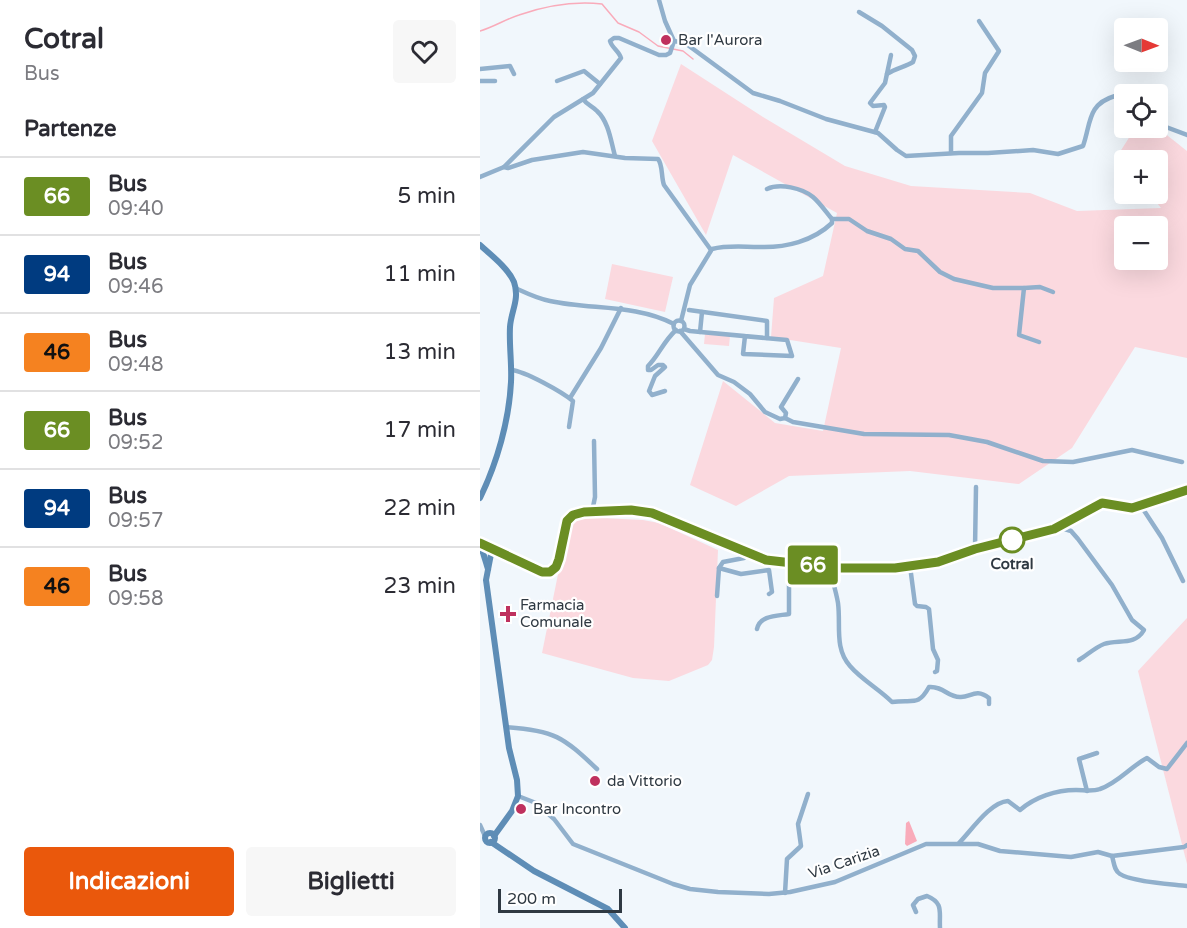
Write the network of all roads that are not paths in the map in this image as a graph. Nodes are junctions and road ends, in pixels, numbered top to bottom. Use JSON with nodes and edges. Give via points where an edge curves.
{"nodes":[{"id":1,"x":659,"y":0,"type":"edge"},
{"id":2,"x":859,"y":12,"type":"dead end"},
{"id":3,"x":979,"y":21,"type":"dead end"},
{"id":4,"x":674,"y":44,"type":"junction"},
{"id":5,"x":891,"y":55,"type":"dead end"},
{"id":6,"x":480,"y":69,"type":"edge"},
{"id":7,"x":514,"y":74,"type":"dead end"},
{"id":8,"x":887,"y":74,"type":"junction"},
{"id":9,"x":480,"y":81,"type":"edge"},
{"id":10,"x":495,"y":81,"type":"dead end"},
{"id":11,"x":557,"y":81,"type":"dead end"},
{"id":12,"x":600,"y":84,"type":"junction"},
{"id":13,"x":1114,"y":96,"type":"edge"},
{"id":14,"x":583,"y":99,"type":"junction"},
{"id":15,"x":1168,"y":128,"type":"edge"},
{"id":16,"x":875,"y":132,"type":"junction"},
{"id":17,"x":1187,"y":135,"type":"edge"},
{"id":18,"x":951,"y":153,"type":"junction"},
{"id":19,"x":615,"y":156,"type":"junction"},
{"id":20,"x":504,"y":167,"type":"junction"},
{"id":21,"x":480,"y":177,"type":"edge"},
{"id":22,"x":767,"y":189,"type":"dead end"},
{"id":23,"x":832,"y":219,"type":"junction"},
{"id":24,"x":480,"y":245,"type":"edge"},
{"id":25,"x":711,"y":250,"type":"junction"},
{"id":26,"x":515,"y":288,"type":"junction"},
{"id":27,"x":1024,"y":288,"type":"junction"},
{"id":28,"x":1053,"y":292,"type":"dead end"},
{"id":29,"x":621,"y":308,"type":"junction"},
{"id":30,"x":689,"y":310,"type":"dead end"},
{"id":31,"x":702,"y":312,"type":"junction"},
{"id":32,"x":681,"y":321,"type":"junction"},
{"id":33,"x":678,"y":329,"type":"junction"},
{"id":34,"x":700,"y":332,"type":"junction"},
{"id":35,"x":745,"y":336,"type":"junction"},
{"id":36,"x":767,"y":338,"type":"junction"},
{"id":37,"x":1039,"y":342,"type":"dead end"},
{"id":38,"x":511,"y":370,"type":"junction"},
{"id":39,"x":798,"y":379,"type":"dead end"},
{"id":40,"x":664,"y":391,"type":"dead end"},
{"id":41,"x":570,"y":398,"type":"junction"},
{"id":42,"x":785,"y":418,"type":"junction"},
{"id":43,"x":568,"y":427,"type":"dead end"},
{"id":44,"x":594,"y":441,"type":"dead end"},
{"id":45,"x":1182,"y":462,"type":"dead end"},
{"id":46,"x":976,"y":487,"type":"dead end"},
{"id":47,"x":1187,"y":490,"type":"edge"},
{"id":48,"x":480,"y":498,"type":"edge"},
{"id":49,"x":1141,"y":506,"type":"junction"},
{"id":50,"x":592,"y":512,"type":"junction"},
{"id":51,"x":1058,"y":527,"type":"junction"},
{"id":52,"x":480,"y":543,"type":"edge"},
{"id":53,"x":492,"y":549,"type":"junction"},
{"id":54,"x":975,"y":549,"type":"junction"},
{"id":55,"x":500,"y":553,"type":"junction"},
{"id":56,"x":748,"y":554,"type":"junction"},
{"id":57,"x":489,"y":560,"type":"junction"},
{"id":58,"x":794,"y":563,"type":"junction"},
{"id":59,"x":910,"y":566,"type":"junction"},
{"id":60,"x":830,"y":567,"type":"junction"},
{"id":61,"x":719,"y":568,"type":"junction"},
{"id":62,"x":1183,"y":581,"type":"dead end"},
{"id":63,"x":769,"y":594,"type":"dead end"},
{"id":64,"x":717,"y":596,"type":"dead end"},
{"id":65,"x":757,"y":629,"type":"dead end"},
{"id":66,"x":1079,"y":660,"type":"dead end"},
{"id":67,"x":934,"y":672,"type":"dead end"},
{"id":68,"x":989,"y":704,"type":"dead end"},
{"id":69,"x":506,"y":727,"type":"junction"},
{"id":70,"x":1187,"y":743,"type":"edge"},
{"id":71,"x":1097,"y":753,"type":"dead end"},
{"id":72,"x":1079,"y":759,"type":"junction"},
{"id":73,"x":1071,"y":761,"type":"dead end"},
{"id":74,"x":597,"y":769,"type":"dead end"},
{"id":75,"x":1087,"y":791,"type":"junction"},
{"id":76,"x":808,"y":794,"type":"dead end"},
{"id":77,"x":518,"y":796,"type":"junction"},
{"id":78,"x":489,"y":836,"type":"edge"},
{"id":79,"x":959,"y":843,"type":"junction"},
{"id":80,"x":1187,"y":845,"type":"edge"},
{"id":81,"x":1112,"y":856,"type":"junction"},
{"id":82,"x":1187,"y":886,"type":"edge"},
{"id":83,"x":785,"y":893,"type":"junction"},
{"id":84,"x":916,"y":912,"type":"dead end"},
{"id":85,"x":625,"y":928,"type":"edge"},
{"id":86,"x":940,"y":928,"type":"edge"}],
"edges":[{"from":1,"to":4,"type":"street"},
{"from":2,"to":8,"type":"street","via":[[882,26],[915,56],[906,67]]},
{"from":3,"to":18,"type":"street","via":[[999,51],[986,73],[982,93],[951,136]]},
{"from":4,"to":12,"type":"street","via":[[670,53],[659,55],[614,38],[611,45],[621,58]]},
{"from":4,"to":16,"type":"street","via":[[685,43],[753,93]]},
{"from":5,"to":8,"type":"street"},
{"from":6,"to":7,"type":"street","via":[[510,66]]},
{"from":8,"to":16,"type":"street","via":[[870,103],[885,108]]},
{"from":9,"to":10,"type":"street"},
{"from":11,"to":12,"type":"street","via":[[584,71]]},
{"from":12,"to":14,"type":"street"},
{"from":13,"to":18,"type":"street","via":[[1097,105],[1083,146],[1069,151]]},
{"from":14,"to":19,"type":"street","via":[[606,126]]},
{"from":14,"to":20,"type":"street","via":[[554,117]]},
{"from":15,"to":17,"type":"street"},
{"from":16,"to":18,"type":"street","via":[[906,156]]},
{"from":19,"to":20,"type":"street","via":[[583,152]]},
{"from":19,"to":25,"type":"street","via":[[658,159],[664,185]]},
{"from":20,"to":21,"type":"street"},
{"from":22,"to":23,"type":"street","via":[[784,186],[812,196]]},
{"from":23,"to":25,"type":"street","via":[[822,232],[792,244]]},
{"from":23,"to":27,"type":"street","via":[[849,219],[867,231],[918,251],[940,272],[954,279],[993,288]]},
{"from":24,"to":26,"type":"main road","via":[[502,266]]},
{"from":25,"to":32,"type":"street","via":[[690,285]]},
{"from":26,"to":29,"type":"street","via":[[549,301]]},
{"from":26,"to":38,"type":"main road","via":[[510,326]]},
{"from":27,"to":28,"type":"street","via":[[1040,287]]},
{"from":27,"to":37,"type":"street","via":[[1019,335]]},
{"from":29,"to":33,"type":"street","via":[[655,316]]},
{"from":29,"to":41,"type":"street"},
{"from":30,"to":31,"type":"street"},
{"from":31,"to":34,"type":"street"},
{"from":31,"to":36,"type":"street","via":[[767,321]]},
{"from":32,"to":33,"type":"street","via":[[677,321]]},
{"from":32,"to":33,"type":"street","via":[[685,325]]},
{"from":33,"to":34,"type":"street"},
{"from":33,"to":40,"type":"street","via":[[664,341],[648,366],[648,370],[658,365],[665,367],[655,376],[649,391],[652,395]]},
{"from":33,"to":42,"type":"street","via":[[718,375],[750,394],[765,412]]},
{"from":34,"to":35,"type":"street"},
{"from":35,"to":36,"type":"street"},
{"from":35,"to":36,"type":"street","via":[[743,354],[792,356],[788,340]]},
{"from":38,"to":41,"type":"street"},
{"from":38,"to":48,"type":"main road","via":[[499,446]]},
{"from":39,"to":42,"type":"street","via":[[781,407]]},
{"from":41,"to":43,"type":"street","via":[[574,403]]},
{"from":42,"to":45,"type":"street","via":[[864,434],[950,435],[987,442],[1043,461],[1073,462],[1132,450]]},
{"from":44,"to":50,"type":"street"},
{"from":46,"to":54,"type":"street"},
{"from":47,"to":49,"type":"main road"},
{"from":49,"to":51,"type":"main road","via":[[1125,508],[1102,503]]},
{"from":49,"to":62,"type":"street"},
{"from":50,"to":55,"type":"main road","via":[[569,519],[557,563],[550,572]]},
{"from":50,"to":56,"type":"main road","via":[[652,513]]},
{"from":51,"to":54,"type":"main road"},
{"from":51,"to":66,"type":"street","via":[[1071,531],[1078,539],[1132,620],[1144,630],[1130,641],[1104,644]]},
{"from":52,"to":53,"type":"main road"},
{"from":52,"to":57,"type":"main road"},
{"from":53,"to":55,"type":"main road"},
{"from":53,"to":57,"type":"main road"},
{"from":54,"to":59,"type":"main road","via":[[946,560]]},
{"from":55,"to":57,"type":"main road"},
{"from":56,"to":58,"type":"main road"},
{"from":56,"to":61,"type":"street","via":[[723,562]]},
{"from":57,"to":69,"type":"main road","via":[[486,580]]},
{"from":58,"to":60,"type":"main road"},
{"from":58,"to":65,"type":"street","via":[[789,576],[789,614],[765,618]]},
{"from":59,"to":60,"type":"main road"},
{"from":59,"to":67,"type":"street","via":[[915,604],[929,609],[933,649],[938,660]]},
{"from":60,"to":68,"type":"street","via":[[838,603],[842,654],[871,685],[892,702],[915,701],[923,698],[929,687],[936,686],[958,697],[984,694]]},
{"from":61,"to":63,"type":"street","via":[[741,574],[769,570]]},
{"from":61,"to":64,"type":"street"},
{"from":69,"to":74,"type":"street","via":[[555,735]]},
{"from":69,"to":77,"type":"main road"},
{"from":70,"to":75,"type":"street","via":[[1167,769],[1147,759],[1120,779]]},
{"from":71,"to":72,"type":"street"},
{"from":72,"to":73,"type":"street"},
{"from":72,"to":75,"type":"street"},
{"from":75,"to":79,"type":"street","via":[[1049,794],[1020,810],[1008,801],[1000,802]]},
{"from":76,"to":83,"type":"street","via":[[798,824],[801,846],[787,859]]},
{"from":77,"to":78,"type":"main road","via":[[499,829]]},
{"from":77,"to":83,"type":"street","name":"Via Carizia","via":[[536,803],[573,844],[673,884],[718,892]]},
{"from":78,"to":85,"type":"main road","via":[[534,871],[608,909]]},
{"from":79,"to":81,"type":"street","name":"Via Carizia","via":[[1018,853],[1071,857],[1098,852]]},
{"from":79,"to":83,"type":"street","name":"Via Carizia","via":[[926,844],[836,882]]},
{"from":80,"to":81,"type":"street","name":"Via Carizia"},
{"from":81,"to":82,"type":"street","via":[[1120,874]]},
{"from":84,"to":86,"type":"street","via":[[913,905],[918,899],[936,899],[940,906]]}]}
